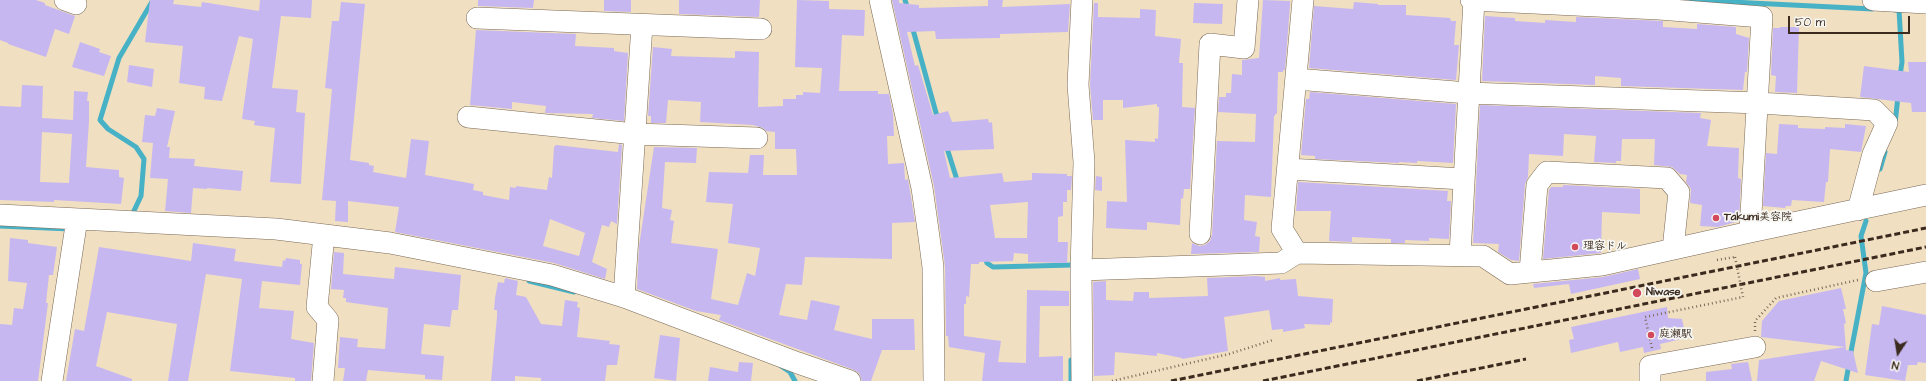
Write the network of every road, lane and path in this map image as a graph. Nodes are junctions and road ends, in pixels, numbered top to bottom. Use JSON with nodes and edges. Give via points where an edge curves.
{"nodes":[{"id":1,"x":880,"y":0,"type":"edge"},
{"id":2,"x":1082,"y":0,"type":"edge"},
{"id":3,"x":1248,"y":0,"type":"edge"},
{"id":4,"x":1303,"y":0,"type":"edge"},
{"id":5,"x":1473,"y":0,"type":"edge"},
{"id":6,"x":1873,"y":0,"type":"edge"},
{"id":7,"x":1926,"y":3,"type":"edge"},
{"id":8,"x":1660,"y":4,"type":"edge"},
{"id":9,"x":477,"y":18,"type":"dead end"},
{"id":10,"x":642,"y":25,"type":"junction"},
{"id":11,"x":761,"y":29,"type":"dead end"},
{"id":12,"x":1296,"y":79,"type":"junction"},
{"id":13,"x":1468,"y":93,"type":"junction"},
{"id":14,"x":1759,"y":103,"type":"junction"},
{"id":15,"x":468,"y":117,"type":"dead end"},
{"id":16,"x":635,"y":134,"type":"junction"},
{"id":17,"x":757,"y":138,"type":"dead end"},
{"id":18,"x":1288,"y":169,"type":"junction"},
{"id":19,"x":1463,"y":179,"type":"junction"},
{"id":20,"x":1926,"y":196,"type":"edge"},
{"id":21,"x":1858,"y":210,"type":"junction"},
{"id":22,"x":0,"y":215,"type":"edge"},
{"id":23,"x":76,"y":226,"type":"junction"},
{"id":24,"x":1750,"y":232,"type":"junction"},
{"id":25,"x":1200,"y":234,"type":"dead end"},
{"id":26,"x":323,"y":240,"type":"junction"},
{"id":27,"x":1673,"y":249,"type":"junction"},
{"id":28,"x":1297,"y":253,"type":"junction"},
{"id":29,"x":1460,"y":255,"type":"junction"},
{"id":30,"x":1717,"y":260,"type":"dead end"},
{"id":31,"x":1081,"y":270,"type":"junction"},
{"id":32,"x":1530,"y":272,"type":"junction"},
{"id":33,"x":1926,"y":272,"type":"edge"},
{"id":34,"x":1867,"y":280,"type":"joint"},
{"id":35,"x":624,"y":297,"type":"junction"},
{"id":36,"x":1273,"y":340,"type":"dead end"},
{"id":37,"x":1755,"y":347,"type":"joint"},
{"id":38,"x":1652,"y":375,"type":"edge"},
{"id":39,"x":52,"y":381,"type":"edge"},
{"id":40,"x":323,"y":381,"type":"edge"},
{"id":41,"x":850,"y":381,"type":"edge"},
{"id":42,"x":934,"y":381,"type":"edge"},
{"id":43,"x":1082,"y":381,"type":"edge"},
{"id":44,"x":1112,"y":381,"type":"edge"}],
"edges":[{"from":1,"to":42,"type":"street","via":[[922,188],[929,237]]},
{"from":2,"to":31,"type":"street","via":[[1078,85],[1084,162]]},
{"from":3,"to":25,"type":"street","via":[[1244,48],[1210,44]]},
{"from":4,"to":12,"type":"street"},
{"from":5,"to":8,"type":"street"},
{"from":5,"to":13,"type":"street"},
{"from":6,"to":7,"type":"street"},
{"from":8,"to":14,"type":"street","via":[[1762,17]]},
{"from":9,"to":10,"type":"street"},
{"from":10,"to":11,"type":"street"},
{"from":10,"to":16,"type":"street"},
{"from":12,"to":13,"type":"street"},
{"from":12,"to":18,"type":"street"},
{"from":13,"to":14,"type":"street"},
{"from":13,"to":19,"type":"street"},
{"from":14,"to":21,"type":"street","via":[[1874,110],[1887,123],[1873,154]]},
{"from":14,"to":24,"type":"street"},
{"from":15,"to":16,"type":"street"},
{"from":16,"to":17,"type":"street"},
{"from":16,"to":35,"type":"street"},
{"from":18,"to":19,"type":"street"},
{"from":18,"to":28,"type":"street","via":[[1282,229]]},
{"from":19,"to":29,"type":"street"},
{"from":20,"to":21,"type":"street"},
{"from":21,"to":24,"type":"street"},
{"from":22,"to":23,"type":"street"},
{"from":23,"to":26,"type":"street","via":[[129,221],[276,229]]},
{"from":23,"to":39,"type":"street"},
{"from":24,"to":27,"type":"street"},
{"from":26,"to":35,"type":"street","via":[[390,243],[552,275]]},
{"from":26,"to":40,"type":"street","via":[[317,308],[328,320]]},
{"from":27,"to":32,"type":"street","via":[[1602,265]]},
{"from":27,"to":32,"type":"street","via":[[1679,192],[1667,178],[1547,172],[1537,185]]},
{"from":28,"to":29,"type":"street"},
{"from":28,"to":31,"type":"street","via":[[1281,263]]},
{"from":29,"to":32,"type":"street","via":[[1483,256],[1510,274]]},
{"from":30,"to":38,"type":"path","bridge":true,"via":[[1735,257],[1743,297],[1645,317]]},
{"from":31,"to":43,"type":"street"},
{"from":33,"to":34,"type":"street"},
{"from":34,"to":37,"type":"path","via":[[1776,298],[1755,321]]},
{"from":35,"to":41,"type":"street","via":[[798,364]]},
{"from":36,"to":44,"type":"path","via":[[1229,354]]},
{"from":37,"to":38,"type":"street"}]}
